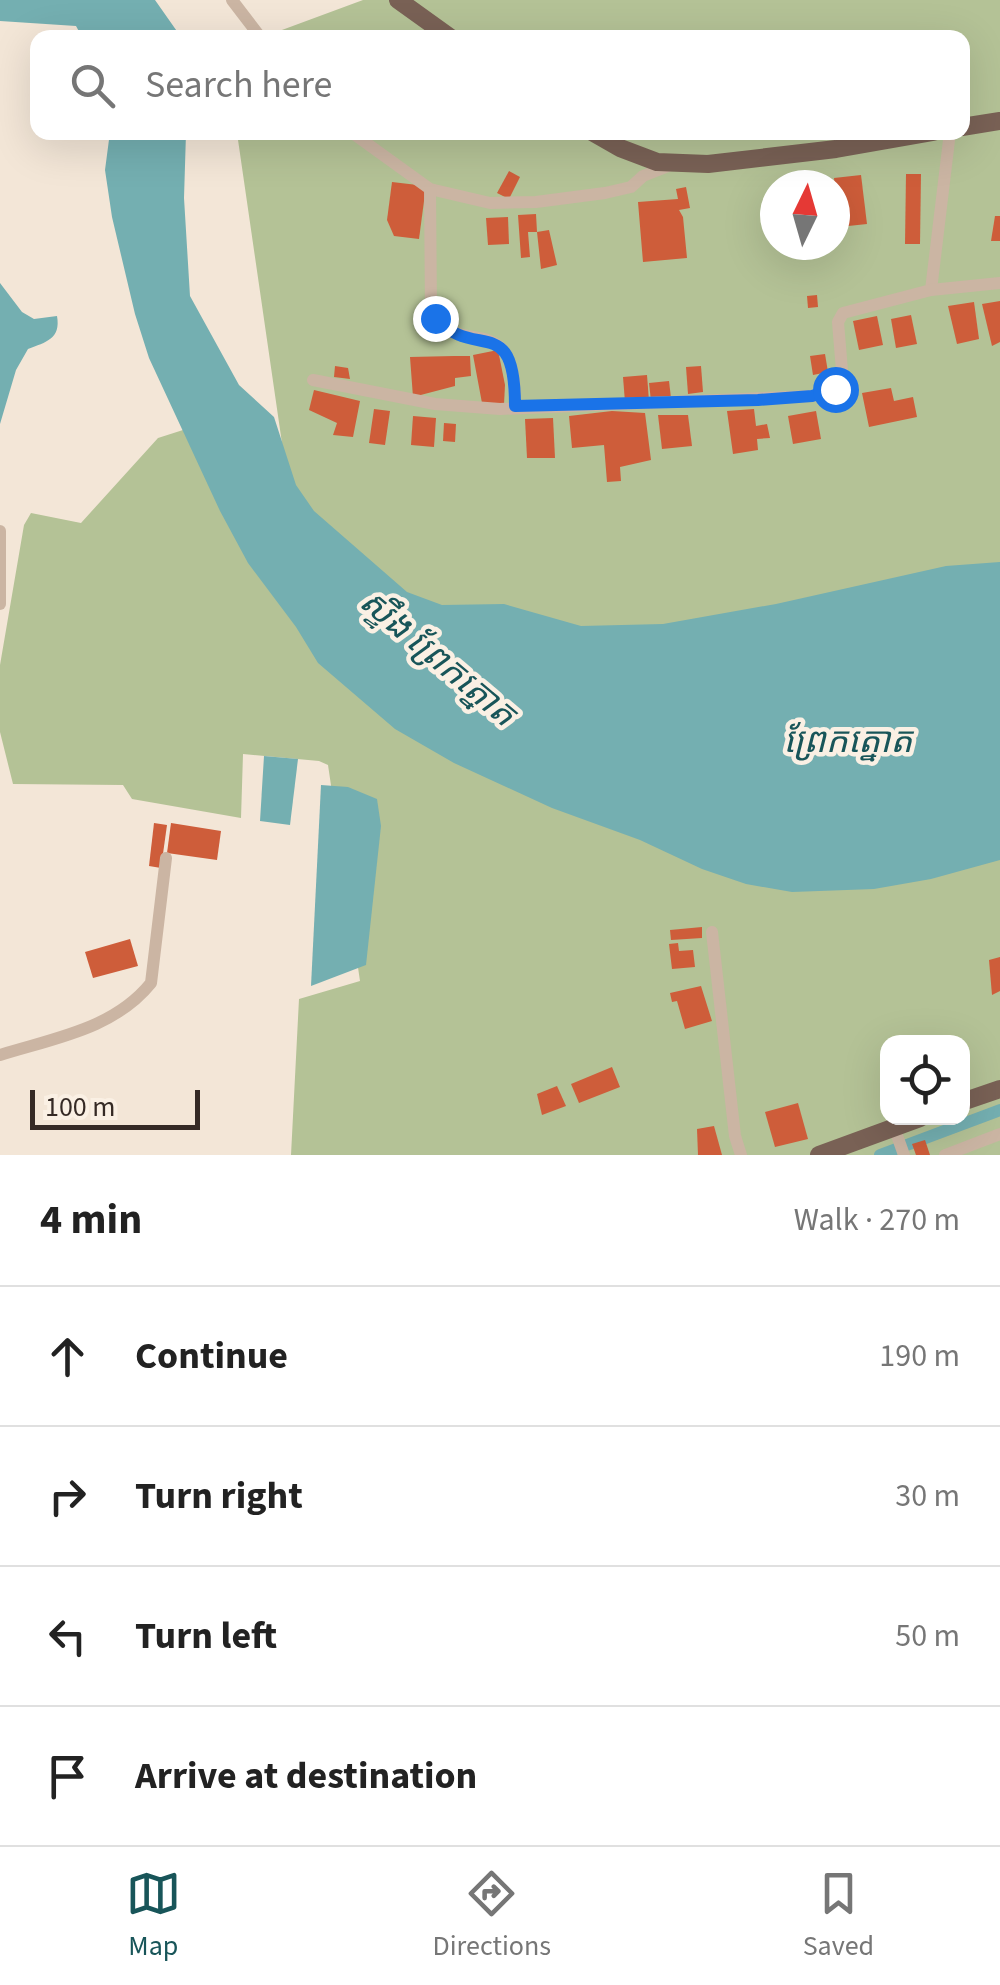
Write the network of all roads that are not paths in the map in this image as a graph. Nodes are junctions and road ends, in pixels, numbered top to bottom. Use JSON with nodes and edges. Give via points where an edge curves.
{"nodes":[{"id":1,"x":232,"y":0,"type":"edge"},
{"id":2,"x":398,"y":0,"type":"edge"},
{"id":3,"x":255,"y":30,"type":"edge"},
{"id":4,"x":440,"y":30,"type":"edge"},
{"id":5,"x":1000,"y":121,"type":"edge"},
{"id":6,"x":970,"y":126,"type":"edge"},
{"id":7,"x":362,"y":140,"type":"edge"},
{"id":8,"x":606,"y":140,"type":"edge"},
{"id":9,"x":881,"y":140,"type":"edge"},
{"id":10,"x":949,"y":140,"type":"edge"},
{"id":11,"x":673,"y":164,"type":"junction"},
{"id":12,"x":430,"y":190,"type":"junction"},
{"id":13,"x":1000,"y":283,"type":"edge"},
{"id":14,"x":931,"y":290,"type":"junction"},
{"id":15,"x":313,"y":380,"type":"dead end"},
{"id":16,"x":515,"y":406,"type":"junction"},
{"id":17,"x":0,"y":531,"type":"edge"},
{"id":18,"x":0,"y":604,"type":"edge"},
{"id":19,"x":166,"y":858,"type":"dead end"},
{"id":20,"x":712,"y":932,"type":"dead end"},
{"id":21,"x":0,"y":1055,"type":"edge"},
{"id":22,"x":1000,"y":1089,"type":"edge"},
{"id":23,"x":970,"y":1099,"type":"edge"},
{"id":24,"x":900,"y":1125,"type":"edge"},
{"id":25,"x":894,"y":1127,"type":"junction"},
{"id":26,"x":1000,"y":1134,"type":"edge"},
{"id":27,"x":740,"y":1155,"type":"edge"},
{"id":28,"x":820,"y":1155,"type":"edge"},
{"id":29,"x":904,"y":1155,"type":"edge"},
{"id":30,"x":945,"y":1155,"type":"edge"}],
"edges":[{"from":1,"to":3,"type":"street"},
{"from":2,"to":4,"type":"main road"},
{"from":5,"to":6,"type":"main road"},
{"from":7,"to":12,"type":"street"},
{"from":8,"to":11,"type":"main road"},
{"from":9,"to":11,"type":"main road"},
{"from":10,"to":14,"type":"street"},
{"from":11,"to":12,"type":"street","via":[[630,187],[536,202],[490,203]]},
{"from":12,"to":16,"type":"street","via":[[432,310],[451,330],[505,350]]},
{"from":13,"to":14,"type":"street"},
{"from":14,"to":16,"type":"street","via":[[843,313],[838,322],[844,383],[812,396]]},
{"from":15,"to":16,"type":"street","via":[[435,404]]},
{"from":17,"to":18,"type":"street"},
{"from":19,"to":21,"type":"street","via":[[151,983],[140,998],[107,1022]]},
{"from":20,"to":27,"type":"street"},
{"from":22,"to":23,"type":"main road"},
{"from":24,"to":25,"type":"main road"},
{"from":25,"to":28,"type":"main road"},
{"from":25,"to":29,"type":"street"},
{"from":26,"to":30,"type":"street"}]}
